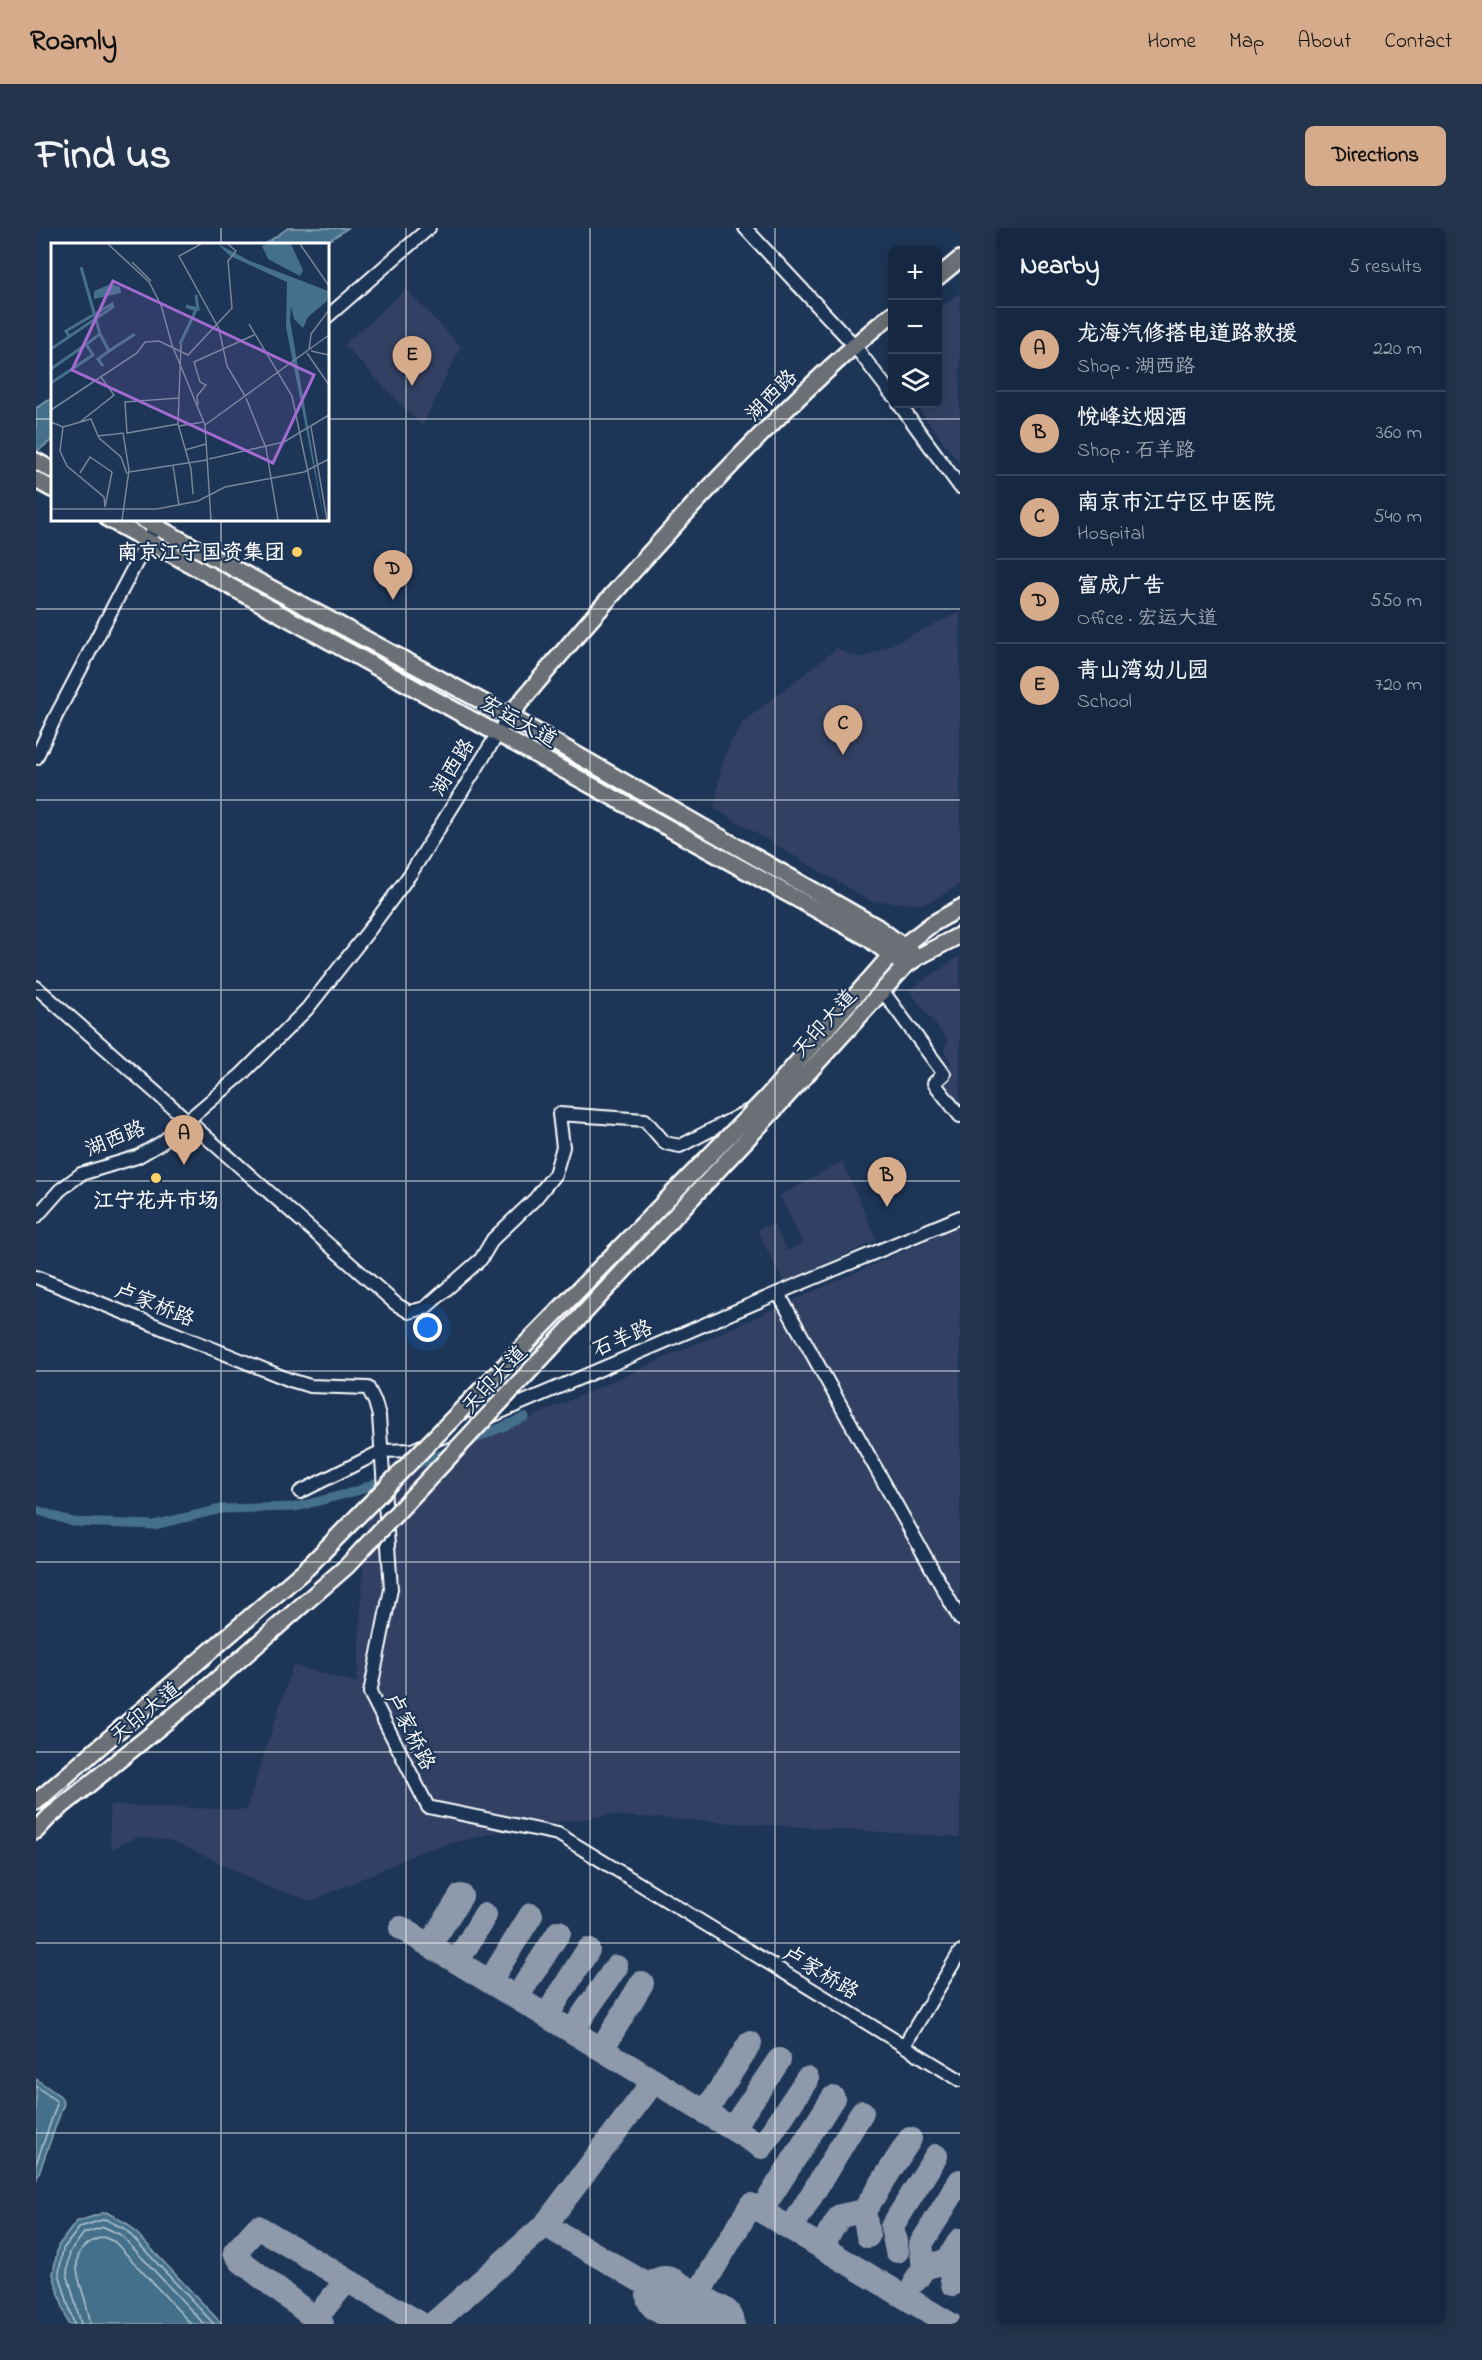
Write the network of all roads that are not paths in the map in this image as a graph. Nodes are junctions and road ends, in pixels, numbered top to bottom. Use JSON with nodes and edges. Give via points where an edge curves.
{"nodes":[{"id":1,"x":429,"y":228,"type":"edge"},
{"id":2,"x":745,"y":228,"type":"edge"},
{"id":3,"x":960,"y":259,"type":"edge"},
{"id":4,"x":942,"y":274,"type":"edge"},
{"id":5,"x":328,"y":316,"type":"edge"},
{"id":6,"x":888,"y":317,"type":"edge"},
{"id":7,"x":854,"y":345,"type":"junction"},
{"id":8,"x":888,"y":390,"type":"edge"},
{"id":9,"x":902,"y":408,"type":"edge"},
{"id":10,"x":36,"y":461,"type":"edge"},
{"id":11,"x":51,"y":469,"type":"edge"},
{"id":12,"x":36,"y":480,"type":"edge"},
{"id":13,"x":960,"y":487,"type":"edge"},
{"id":14,"x":51,"y":488,"type":"edge"},
{"id":15,"x":110,"y":520,"type":"edge"},
{"id":16,"x":152,"y":521,"type":"edge"},
{"id":17,"x":147,"y":540,"type":"junction"},
{"id":18,"x":509,"y":716,"type":"junction"},
{"id":19,"x":498,"y":733,"type":"junction"},
{"id":20,"x":36,"y":758,"type":"edge"},
{"id":21,"x":960,"y":908,"type":"edge"},
{"id":22,"x":960,"y":934,"type":"edge"},
{"id":23,"x":903,"y":944,"type":"junction"},
{"id":24,"x":891,"y":955,"type":"junction"},
{"id":25,"x":918,"y":957,"type":"junction"},
{"id":26,"x":905,"y":966,"type":"junction"},
{"id":27,"x":36,"y":987,"type":"edge"},
{"id":28,"x":882,"y":990,"type":"junction"},
{"id":29,"x":772,"y":1103,"type":"junction"},
{"id":30,"x":960,"y":1116,"type":"edge"},
{"id":31,"x":190,"y":1121,"type":"junction"},
{"id":32,"x":36,"y":1217,"type":"edge"},
{"id":33,"x":960,"y":1217,"type":"edge"},
{"id":34,"x":36,"y":1277,"type":"edge"},
{"id":35,"x":778,"y":1293,"type":"junction"},
{"id":36,"x":382,"y":1451,"type":"junction"},
{"id":37,"x":300,"y":1492,"type":"dead end"},
{"id":38,"x":960,"y":1619,"type":"edge"},
{"id":39,"x":36,"y":1802,"type":"edge"},
{"id":40,"x":36,"y":1831,"type":"edge"},
{"id":41,"x":960,"y":1952,"type":"edge"},
{"id":42,"x":904,"y":2046,"type":"junction"},
{"id":43,"x":960,"y":2080,"type":"edge"}],
"edges":[{"from":1,"to":5,"type":"street"},
{"from":2,"to":7,"type":"street"},
{"from":3,"to":4,"type":"main road"},
{"from":6,"to":7,"type":"main road","name":"湖西路"},
{"from":7,"to":8,"type":"street"},
{"from":7,"to":18,"type":"main road","name":"湖西路","via":[[788,406],[646,555]]},
{"from":9,"to":13,"type":"street"},
{"from":10,"to":11,"type":"main road"},
{"from":12,"to":14,"type":"main road"},
{"from":15,"to":17,"type":"main road","name":"宏运大道"},
{"from":16,"to":17,"type":"street"},
{"from":16,"to":18,"type":"main road","name":"宏运大道"},
{"from":17,"to":19,"type":"main road","name":"宏运大道"},
{"from":17,"to":20,"type":"street"},
{"from":18,"to":19,"type":"street","name":"湖西路"},
{"from":18,"to":23,"type":"main road","name":"宏运大道"},
{"from":19,"to":24,"type":"main road","name":"宏运大道","via":[[868,938]]},
{"from":19,"to":31,"type":"street","name":"湖西路","via":[[411,873],[321,991],[243,1074]]},
{"from":21,"to":23,"type":"main road","name":"天印大道"},
{"from":22,"to":25,"type":"main road","name":"天印大道"},
{"from":23,"to":24,"type":"main road","name":"天印大道"},
{"from":23,"to":25,"type":"main road","name":"宏运大道"},
{"from":24,"to":26,"type":"main road","name":"宏运大道"},
{"from":24,"to":29,"type":"main road","name":"天印大道"},
{"from":25,"to":26,"type":"main road","name":"天印大道"},
{"from":26,"to":28,"type":"main road","name":"天印大道"},
{"from":27,"to":31,"type":"street"},
{"from":28,"to":29,"type":"main road","name":"天印大道"},
{"from":28,"to":30,"type":"street","via":[[944,1074],[934,1083]]},
{"from":29,"to":31,"type":"street","via":[[681,1146],[665,1143],[645,1120],[559,1114],[563,1147],[555,1174],[535,1200],[493,1239],[481,1259],[425,1308],[409,1312]]},
{"from":29,"to":39,"type":"main road","name":"天印大道","bridge":true,"via":[[307,1568]]},
{"from":29,"to":40,"type":"main road","name":"天印大道","bridge":true,"via":[[347,1566]]},
{"from":31,"to":32,"type":"street","name":"湖西路","via":[[137,1157],[81,1174]]},
{"from":33,"to":35,"type":"street","name":"石羊路"},
{"from":34,"to":36,"type":"street","name":"卢家桥路","via":[[290,1380],[310,1386],[368,1388],[379,1416]]},
{"from":35,"to":36,"type":"street","name":"石羊路","via":[[412,1450]]},
{"from":35,"to":38,"type":"street"},
{"from":36,"to":37,"type":"street","name":"石羊路"},
{"from":36,"to":42,"type":"street","name":"卢家桥路","via":[[391,1589],[370,1693],[428,1807],[558,1834]]},
{"from":41,"to":42,"type":"street"},
{"from":42,"to":43,"type":"street","name":"卢家桥路"}]}
